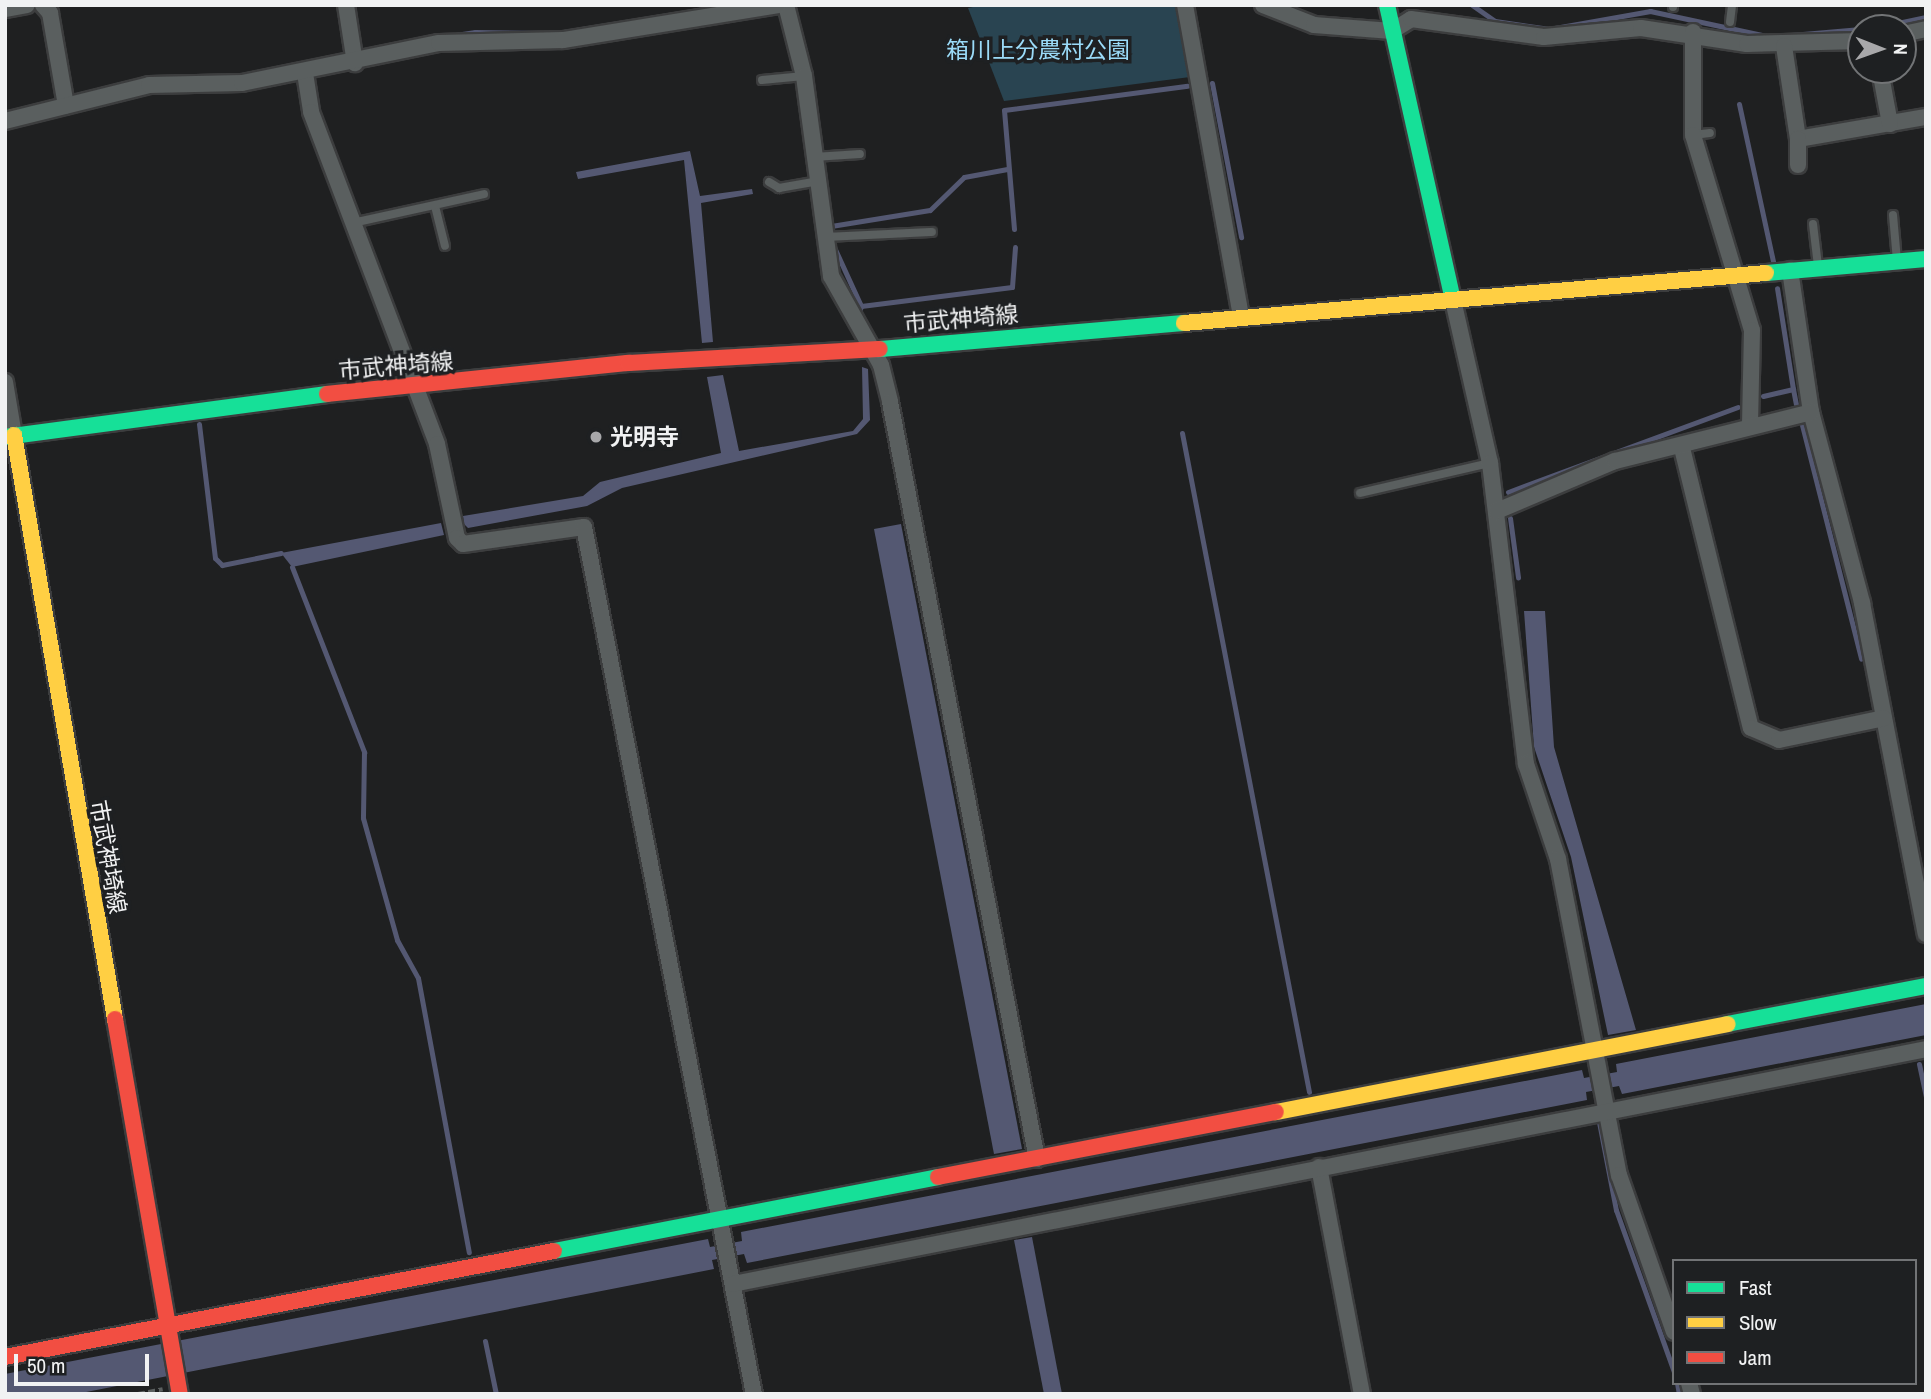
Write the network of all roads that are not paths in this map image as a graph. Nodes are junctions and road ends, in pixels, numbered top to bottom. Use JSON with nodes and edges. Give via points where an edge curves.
{"nodes":[{"id":1,"x":27,"y":5,"type":"edge"},
{"id":2,"x":43,"y":5,"type":"edge"},
{"id":3,"x":346,"y":5,"type":"edge"},
{"id":4,"x":778,"y":5,"type":"edge"},
{"id":5,"x":786,"y":5,"type":"edge"},
{"id":6,"x":1185,"y":5,"type":"edge"},
{"id":7,"x":1263,"y":5,"type":"edge"},
{"id":8,"x":1387,"y":5,"type":"edge"},
{"id":9,"x":1732,"y":6,"type":"edge"},
{"id":10,"x":5,"y":9,"type":"edge"},
{"id":11,"x":1730,"y":22,"type":"dead end"},
{"id":12,"x":1392,"y":31,"type":"junction"},
{"id":13,"x":1693,"y":32,"type":"junction"},
{"id":14,"x":1847,"y":42,"type":"edge"},
{"id":15,"x":1784,"y":46,"type":"junction"},
{"id":16,"x":354,"y":56,"type":"junction"},
{"id":17,"x":305,"y":73,"type":"junction"},
{"id":18,"x":804,"y":76,"type":"junction"},
{"id":19,"x":762,"y":80,"type":"dead end"},
{"id":20,"x":1883,"y":84,"type":"edge"},
{"id":21,"x":65,"y":99,"type":"junction"},
{"id":22,"x":1926,"y":117,"type":"edge"},
{"id":23,"x":5,"y":121,"type":"edge"},
{"id":24,"x":1890,"y":124,"type":"junction"},
{"id":25,"x":1710,"y":133,"type":"dead end"},
{"id":26,"x":1693,"y":135,"type":"junction"},
{"id":27,"x":1798,"y":139,"type":"junction"},
{"id":28,"x":860,"y":154,"type":"dead end"},
{"id":29,"x":814,"y":157,"type":"junction"},
{"id":30,"x":1798,"y":165,"type":"dead end"},
{"id":31,"x":817,"y":181,"type":"junction"},
{"id":32,"x":769,"y":182,"type":"dead end"},
{"id":33,"x":484,"y":194,"type":"dead end"},
{"id":34,"x":435,"y":206,"type":"junction"},
{"id":35,"x":1893,"y":215,"type":"dead end"},
{"id":36,"x":357,"y":222,"type":"junction"},
{"id":37,"x":1813,"y":224,"type":"dead end"},
{"id":38,"x":932,"y":232,"type":"dead end"},
{"id":39,"x":824,"y":237,"type":"junction"},
{"id":40,"x":445,"y":246,"type":"dead end"},
{"id":41,"x":1926,"y":259,"type":"edge"},
{"id":42,"x":1897,"y":261,"type":"junction"},
{"id":43,"x":1818,"y":268,"type":"junction"},
{"id":44,"x":1790,"y":270,"type":"junction"},
{"id":45,"x":1737,"y":275,"type":"junction"},
{"id":46,"x":1453,"y":300,"type":"junction"},
{"id":47,"x":1241,"y":316,"type":"junction"},
{"id":48,"x":872,"y":350,"type":"junction"},
{"id":49,"x":5,"y":382,"type":"edge"},
{"id":50,"x":416,"y":388,"type":"junction"},
{"id":51,"x":1811,"y":412,"type":"junction"},
{"id":52,"x":1750,"y":423,"type":"junction"},
{"id":53,"x":10,"y":436,"type":"edge"},
{"id":54,"x":1682,"y":448,"type":"junction"},
{"id":55,"x":1490,"y":463,"type":"junction"},
{"id":56,"x":1360,"y":493,"type":"dead end"},
{"id":57,"x":1497,"y":511,"type":"junction"},
{"id":58,"x":1884,"y":718,"type":"junction"},
{"id":59,"x":1926,"y":934,"type":"edge"},
{"id":60,"x":1926,"y":986,"type":"edge"},
{"id":61,"x":1926,"y":1049,"type":"edge"},
{"id":62,"x":1597,"y":1054,"type":"junction"},
{"id":63,"x":1608,"y":1109,"type":"junction"},
{"id":64,"x":1037,"y":1158,"type":"junction"},
{"id":65,"x":1319,"y":1167,"type":"junction"},
{"id":66,"x":722,"y":1219,"type":"junction"},
{"id":67,"x":733,"y":1283,"type":"junction"},
{"id":68,"x":1672,"y":1326,"type":"edge"},
{"id":69,"x":167,"y":1330,"type":"junction"},
{"id":70,"x":5,"y":1357,"type":"edge"},
{"id":71,"x":179,"y":1390,"type":"edge"},
{"id":72,"x":754,"y":1394,"type":"edge"},
{"id":73,"x":1362,"y":1394,"type":"edge"}],
"edges":[{"from":1,"to":10,"type":"street"},
{"from":2,"to":21,"type":"street","via":[[50,13]]},
{"from":3,"to":16,"type":"street"},
{"from":4,"to":16,"type":"street","via":[[563,40],[439,43]]},
{"from":5,"to":18,"type":"street"},
{"from":6,"to":47,"type":"street"},
{"from":7,"to":12,"type":"street","via":[[1314,26]]},
{"from":8,"to":12,"type":"main road"},
{"from":9,"to":11,"type":"lane"},
{"from":12,"to":13,"type":"street","via":[[1411,19],[1544,37],[1641,28]]},
{"from":12,"to":46,"type":"main road"},
{"from":13,"to":15,"type":"street"},
{"from":13,"to":26,"type":"street"},
{"from":14,"to":15,"type":"street"},
{"from":15,"to":27,"type":"street"},
{"from":16,"to":17,"type":"street"},
{"from":17,"to":21,"type":"street","via":[[242,83],[149,85]]},
{"from":17,"to":36,"type":"street","via":[[310,111]]},
{"from":18,"to":19,"type":"lane"},
{"from":18,"to":29,"type":"street"},
{"from":20,"to":24,"type":"street"},
{"from":21,"to":23,"type":"street"},
{"from":22,"to":24,"type":"street"},
{"from":24,"to":27,"type":"street"},
{"from":25,"to":26,"type":"lane"},
{"from":26,"to":45,"type":"street"},
{"from":27,"to":30,"type":"street"},
{"from":28,"to":29,"type":"lane"},
{"from":29,"to":31,"type":"street"},
{"from":31,"to":32,"type":"lane","via":[[779,188]]},
{"from":31,"to":39,"type":"street"},
{"from":33,"to":34,"type":"lane"},
{"from":34,"to":36,"type":"lane"},
{"from":34,"to":40,"type":"lane"},
{"from":35,"to":42,"type":"lane"},
{"from":36,"to":50,"type":"street"},
{"from":37,"to":43,"type":"lane"},
{"from":38,"to":39,"type":"lane"},
{"from":39,"to":48,"type":"street","via":[[831,275]]},
{"from":41,"to":42,"type":"main road","name":"市武神埼線"},
{"from":42,"to":43,"type":"main road","name":"市武神埼線"},
{"from":43,"to":44,"type":"main road","name":"市武神埼線"},
{"from":44,"to":45,"type":"main road","name":"市武神埼線"},
{"from":44,"to":51,"type":"street"},
{"from":45,"to":46,"type":"main road","name":"市武神埼線"},
{"from":45,"to":52,"type":"street","via":[[1755,363]]},
{"from":46,"to":47,"type":"main road","name":"市武神埼線"},
{"from":46,"to":55,"type":"street"},
{"from":47,"to":48,"type":"main road","name":"市武神埼線"},
{"from":48,"to":50,"type":"main road","name":"市武神埼線","via":[[628,363]]},
{"from":48,"to":64,"type":"street","via":[[890,402]]},
{"from":49,"to":53,"type":"street"},
{"from":50,"to":53,"type":"main road","name":"市武神埼線","via":[[215,405]]},
{"from":50,"to":66,"type":"street","via":[[463,544],[584,527]]},
{"from":51,"to":52,"type":"street"},
{"from":51,"to":58,"type":"street","via":[[1862,603]]},
{"from":52,"to":54,"type":"street"},
{"from":53,"to":69,"type":"main road","name":"市武神埼線"},
{"from":54,"to":57,"type":"street","via":[[1615,461]]},
{"from":54,"to":58,"type":"street","via":[[1751,728],[1779,740]]},
{"from":55,"to":56,"type":"lane"},
{"from":55,"to":57,"type":"street"},
{"from":57,"to":62,"type":"street","via":[[1518,724],[1537,806],[1558,859]]},
{"from":58,"to":59,"type":"street"},
{"from":60,"to":62,"type":"main road"},
{"from":61,"to":63,"type":"street"},
{"from":62,"to":63,"type":"street"},
{"from":62,"to":64,"type":"main road"},
{"from":63,"to":65,"type":"street"},
{"from":63,"to":68,"type":"street","via":[[1619,1175]]},
{"from":64,"to":66,"type":"main road"},
{"from":65,"to":67,"type":"street"},
{"from":65,"to":73,"type":"street"},
{"from":66,"to":67,"type":"street"},
{"from":66,"to":69,"type":"main road"},
{"from":67,"to":72,"type":"street"},
{"from":69,"to":70,"type":"main road"},
{"from":69,"to":71,"type":"main road","name":"市武神埼線"}]}
